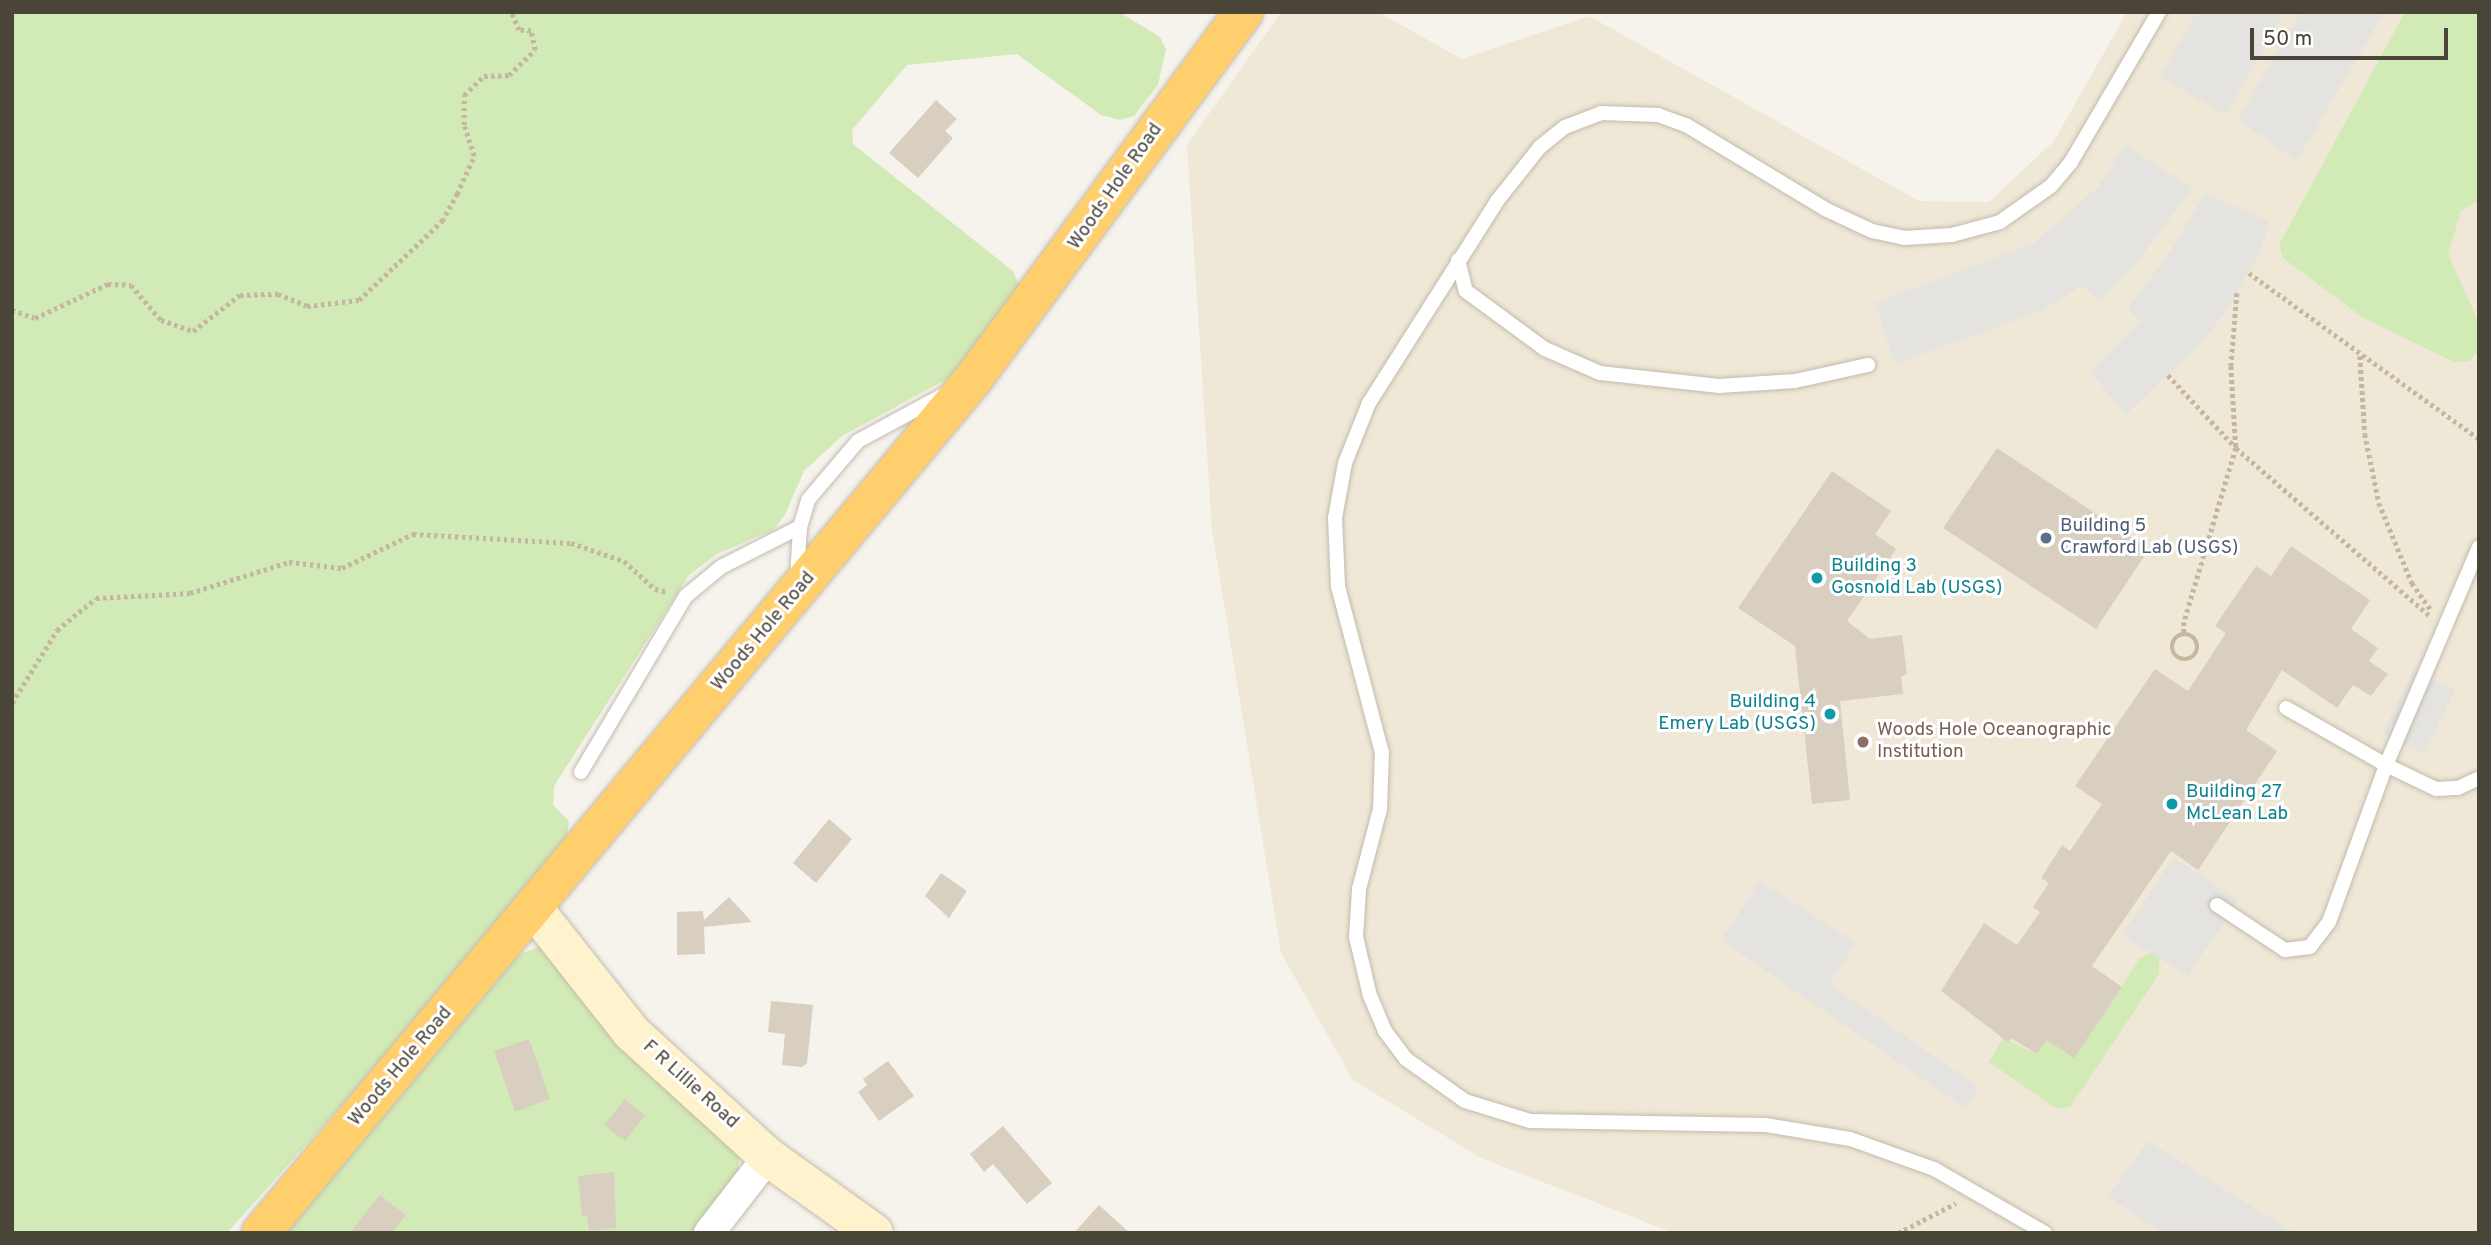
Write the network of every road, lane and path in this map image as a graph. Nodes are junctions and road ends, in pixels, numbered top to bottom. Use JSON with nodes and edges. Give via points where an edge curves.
{"nodes":[{"id":1,"x":511,"y":12,"type":"edge"},
{"id":2,"x":1244,"y":12,"type":"edge"},
{"id":3,"x":2159,"y":12,"type":"edge"},
{"id":4,"x":1458,"y":260,"type":"junction"},
{"id":5,"x":2249,"y":273,"type":"dead end"},
{"id":6,"x":2237,"y":293,"type":"dead end"},
{"id":7,"x":12,"y":310,"type":"edge"},
{"id":8,"x":2360,"y":356,"type":"junction"},
{"id":9,"x":1868,"y":365,"type":"dead end"},
{"id":10,"x":2168,"y":375,"type":"dead end"},
{"id":11,"x":974,"y":378,"type":"junction"},
{"id":12,"x":2479,"y":439,"type":"edge"},
{"id":13,"x":2236,"y":448,"type":"junction"},
{"id":14,"x":800,"y":527,"type":"junction"},
{"id":15,"x":2479,"y":547,"type":"edge"},
{"id":16,"x":796,"y":594,"type":"junction"},
{"id":17,"x":686,"y":596,"type":"junction"},
{"id":18,"x":2442,"y":626,"type":"junction"},
{"id":19,"x":2185,"y":635,"type":"junction"},
{"id":20,"x":12,"y":703,"type":"edge"},
{"id":21,"x":2286,"y":708,"type":"dead end"},
{"id":22,"x":2386,"y":765,"type":"junction"},
{"id":23,"x":581,"y":772,"type":"dead end"},
{"id":24,"x":2479,"y":778,"type":"edge"},
{"id":25,"x":2217,"y":905,"type":"dead end"},
{"id":26,"x":534,"y":909,"type":"junction"},
{"id":27,"x":768,"y":1157,"type":"junction"},
{"id":28,"x":1978,"y":1193,"type":"junction"},
{"id":29,"x":261,"y":1233,"type":"edge"},
{"id":30,"x":709,"y":1233,"type":"edge"},
{"id":31,"x":874,"y":1233,"type":"edge"},
{"id":32,"x":1898,"y":1233,"type":"edge"},
{"id":33,"x":2045,"y":1233,"type":"edge"}],
"edges":[{"from":1,"to":7,"type":"path","via":[[519,30],[531,32],[535,50],[509,75],[484,76],[464,95],[464,125],[474,156],[457,194],[442,221],[359,300],[307,306],[278,294],[240,295],[193,331],[161,320],[131,285],[108,284],[35,318]]},
{"from":2,"to":11,"type":"highway","name":"Woods Hole Road"},
{"from":3,"to":4,"type":"lane","via":[[2063,173],[2027,206],[1992,225],[1935,237],[1887,236],[1827,210],[1686,125],[1641,112],[1601,113],[1565,127],[1540,147]]},
{"from":4,"to":9,"type":"lane","via":[[1466,291],[1545,349],[1600,373],[1719,386],[1796,380]]},
{"from":4,"to":28,"type":"lane","via":[[1364,414],[1345,463],[1335,518],[1338,586],[1382,753],[1380,809],[1359,888],[1356,937],[1360,966],[1385,1031],[1406,1059],[1432,1081],[1465,1101],[1506,1116],[1550,1123],[1731,1124],[1821,1132],[1911,1158]]},
{"from":5,"to":8,"type":"path"},
{"from":6,"to":13,"type":"path","via":[[2231,366]]},
{"from":8,"to":12,"type":"path"},
{"from":8,"to":18,"type":"path","via":[[2365,434],[2379,503],[2412,583]]},
{"from":10,"to":13,"type":"path"},
{"from":11,"to":14,"type":"lane","via":[[858,441],[808,500]]},
{"from":11,"to":16,"type":"highway","name":"Woods Hole Road"},
{"from":13,"to":18,"type":"path"},
{"from":13,"to":19,"type":"path","via":[[2184,622]]},
{"from":14,"to":16,"type":"lane"},
{"from":14,"to":17,"type":"lane","via":[[721,567]]},
{"from":15,"to":18,"type":"lane"},
{"from":16,"to":26,"type":"highway","name":"Woods Hole Road"},
{"from":17,"to":20,"type":"path","via":[[655,589],[625,561],[571,543],[414,534],[342,568],[289,562],[190,593],[96,598],[57,630]]},
{"from":17,"to":23,"type":"lane"},
{"from":18,"to":22,"type":"lane"},
{"from":19,"to":19,"type":"path","via":[[2172,646],[2175,656],[2185,660],[2198,648],[2193,637]]},
{"from":21,"to":22,"type":"lane"},
{"from":22,"to":24,"type":"lane","via":[[2436,789],[2458,788]]},
{"from":22,"to":25,"type":"lane","via":[[2329,922],[2310,947],[2285,950]]},
{"from":26,"to":27,"type":"street","name":"F R Lillie Road","via":[[631,1032]]},
{"from":26,"to":29,"type":"highway","name":"Woods Hole Road"},
{"from":27,"to":30,"type":"street"},
{"from":27,"to":31,"type":"street","name":"F R Lillie Road"},
{"from":28,"to":32,"type":"path"},
{"from":28,"to":33,"type":"lane"}]}
